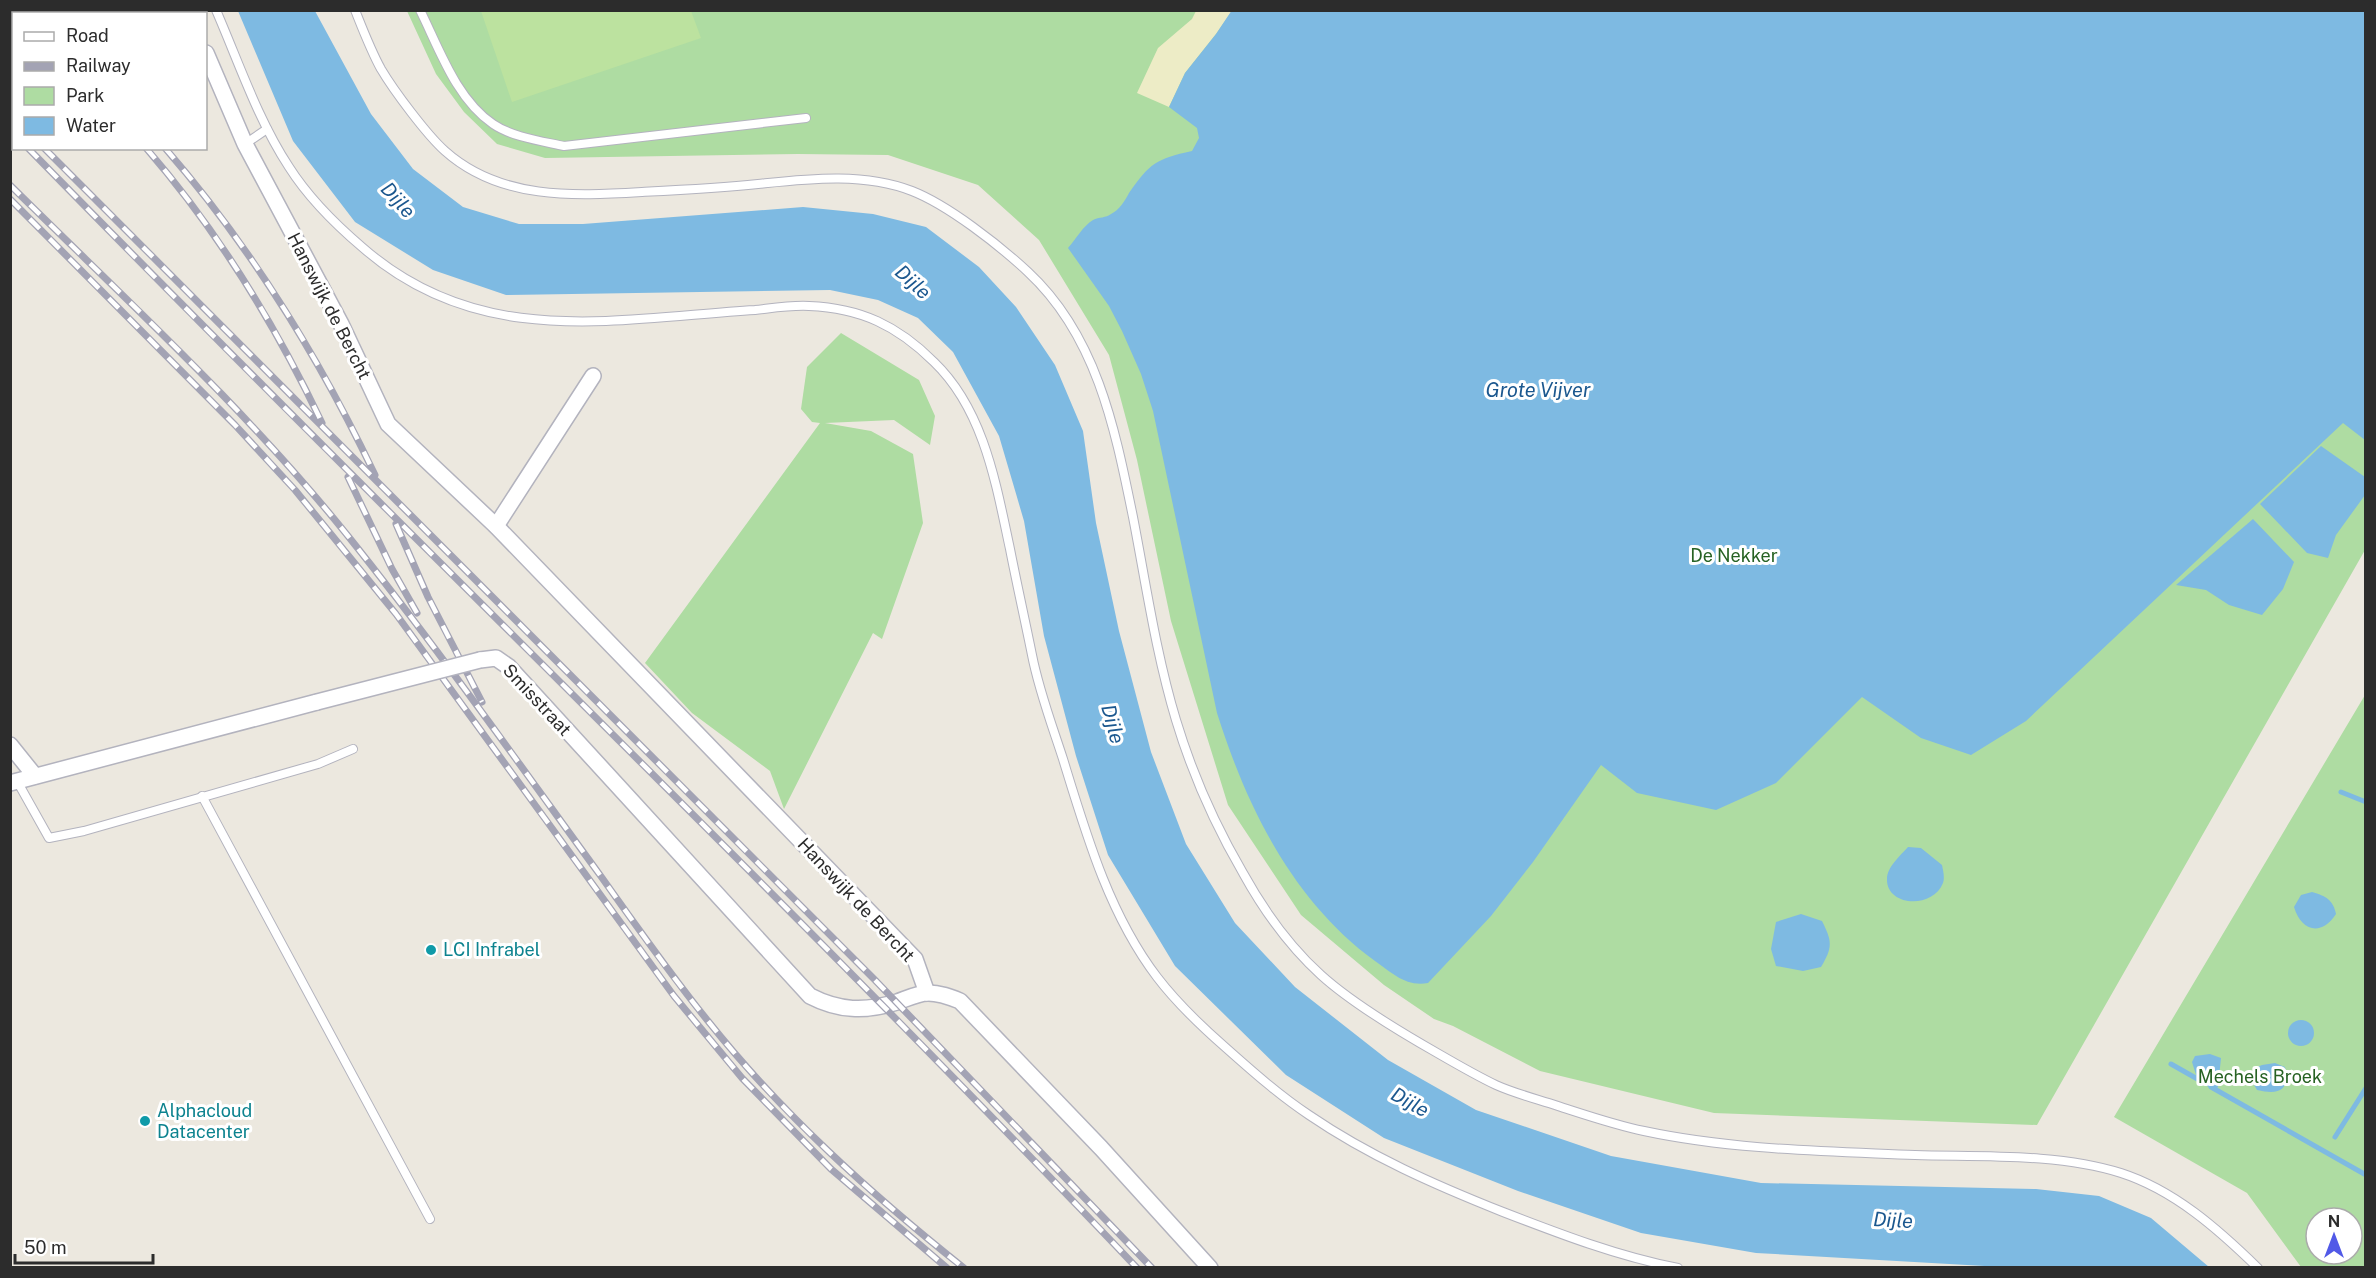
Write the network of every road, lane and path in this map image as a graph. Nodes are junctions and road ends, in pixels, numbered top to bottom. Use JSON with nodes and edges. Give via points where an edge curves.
{"nodes":[{"id":1,"x":216,"y":10,"type":"edge"},
{"id":2,"x":355,"y":10,"type":"edge"},
{"id":3,"x":420,"y":10,"type":"edge"},
{"id":4,"x":207,"y":54,"type":"edge"},
{"id":5,"x":806,"y":118,"type":"dead end"},
{"id":6,"x":267,"y":129,"type":"junction"},
{"id":7,"x":245,"y":144,"type":"junction"},
{"id":8,"x":593,"y":376,"type":"dead end"},
{"id":9,"x":496,"y":526,"type":"junction"},
{"id":10,"x":10,"y":745,"type":"edge"},
{"id":11,"x":353,"y":749,"type":"dead end"},
{"id":12,"x":35,"y":776,"type":"junction"},
{"id":13,"x":14,"y":782,"type":"edge"},
{"id":14,"x":202,"y":796,"type":"junction"},
{"id":15,"x":927,"y":993,"type":"junction"},
{"id":16,"x":430,"y":1219,"type":"dead end"},
{"id":17,"x":1210,"y":1268,"type":"edge"},
{"id":18,"x":1678,"y":1268,"type":"edge"},
{"id":19,"x":2258,"y":1268,"type":"edge"}],
"edges":[{"from":1,"to":6,"type":"lane"},
{"from":2,"to":19,"type":"lane","via":[[381,69],[418,119],[444,151],[484,177],[531,192],[584,196],[813,178],[866,181],[911,190],[948,210],[1029,273],[1057,302],[1075,330],[1099,382],[1116,433],[1175,718],[1227,846],[1288,942],[1326,980],[1381,1018],[1499,1087],[1642,1131],[1804,1151],[2030,1159],[2117,1171],[2148,1183],[2184,1206],[2220,1231]]},
{"from":3,"to":5,"type":"lane","via":[[456,81],[475,108],[493,124],[526,138],[564,146]]},
{"from":4,"to":7,"type":"street","name":"Hanswijk de Bercht"},
{"from":6,"to":7,"type":"lane"},
{"from":6,"to":18,"type":"lane","via":[[290,170],[344,232],[415,284],[464,307],[504,317],[557,322],[809,306],[882,321],[917,344],[949,376],[971,411],[996,484],[1035,671],[1075,799],[1098,866],[1124,924],[1157,977],[1208,1032],[1257,1075],[1308,1115],[1362,1148],[1429,1182],[1576,1241]]},
{"from":7,"to":9,"type":"street","name":"Hanswijk de Bercht","via":[[341,324],[388,424]]},
{"from":8,"to":9,"type":"street"},
{"from":9,"to":15,"type":"street","name":"Hanswijk de Bercht","via":[[915,959]]},
{"from":10,"to":12,"type":"street"},
{"from":11,"to":14,"type":"lane","via":[[318,764]]},
{"from":12,"to":13,"type":"street","name":"Smisstraat"},
{"from":12,"to":15,"type":"street","name":"Smisstraat","bridge":true,"via":[[496,658],[509,667],[810,996],[847,1009],[870,1008]]},
{"from":13,"to":14,"type":"lane","via":[[49,838]]},
{"from":14,"to":16,"type":"lane"},
{"from":15,"to":17,"type":"street","via":[[944,994],[960,1001]]}]}
